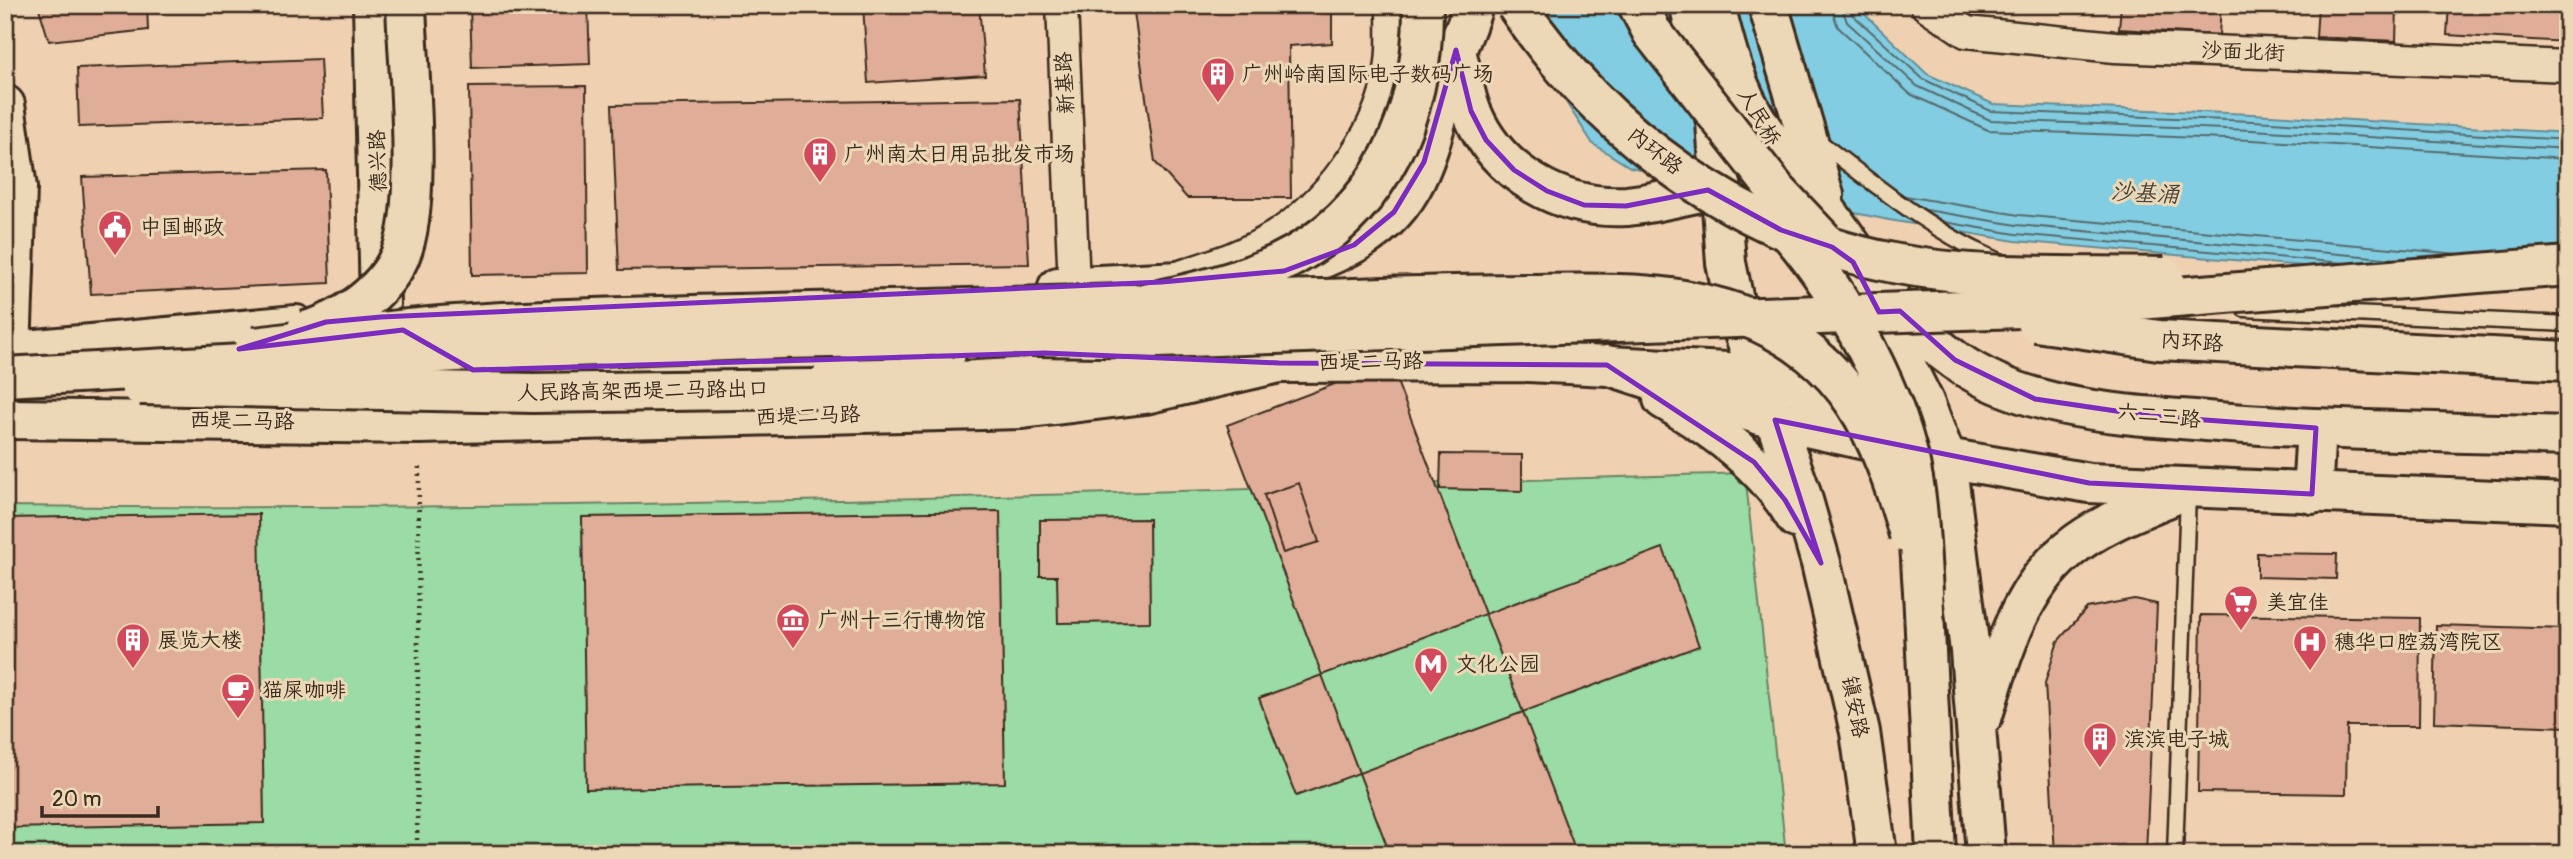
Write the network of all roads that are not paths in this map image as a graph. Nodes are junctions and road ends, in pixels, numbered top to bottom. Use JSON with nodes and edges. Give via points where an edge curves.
{"nodes":[{"id":1,"x":373,"y":5,"type":"edge"},
{"id":2,"x":406,"y":5,"type":"edge"},
{"id":3,"x":1062,"y":5,"type":"edge"},
{"id":4,"x":1392,"y":5,"type":"edge"},
{"id":5,"x":1423,"y":5,"type":"edge"},
{"id":6,"x":1452,"y":5,"type":"edge"},
{"id":7,"x":1473,"y":5,"type":"edge"},
{"id":8,"x":1516,"y":5,"type":"edge"},
{"id":9,"x":1689,"y":5,"type":"edge"},
{"id":10,"x":1715,"y":5,"type":"edge"},
{"id":11,"x":1769,"y":5,"type":"edge"},
{"id":12,"x":1926,"y":5,"type":"edge"},
{"id":13,"x":1645,"y":19,"type":"edge"},
{"id":14,"x":1457,"y":50,"type":"junction"},
{"id":15,"x":2568,"y":66,"type":"edge"},
{"id":16,"x":5,"y":105,"type":"edge"},
{"id":17,"x":1800,"y":147,"type":"junction"},
{"id":18,"x":1722,"y":188,"type":"junction"},
{"id":19,"x":1829,"y":214,"type":"junction"},
{"id":20,"x":2568,"y":266,"type":"edge"},
{"id":21,"x":1074,"y":286,"type":"junction"},
{"id":22,"x":1158,"y":292,"type":"junction"},
{"id":23,"x":381,"y":317,"type":"junction"},
{"id":24,"x":2568,"y":324,"type":"edge"},
{"id":25,"x":239,"y":349,"type":"junction"},
{"id":26,"x":2568,"y":361,"type":"edge"},
{"id":27,"x":1279,"y":363,"type":"junction"},
{"id":28,"x":1607,"y":365,"type":"junction"},
{"id":29,"x":6,"y":367,"type":"edge"},
{"id":30,"x":473,"y":370,"type":"junction"},
{"id":31,"x":1773,"y":374,"type":"junction"},
{"id":32,"x":5,"y":419,"type":"edge"},
{"id":33,"x":208,"y":420,"type":"junction"},
{"id":34,"x":1775,"y":420,"type":"junction"},
{"id":35,"x":2316,"y":428,"type":"junction"},
{"id":36,"x":2568,"y":436,"type":"edge"},
{"id":37,"x":1946,"y":458,"type":"junction"},
{"id":38,"x":2188,"y":489,"type":"junction"},
{"id":39,"x":2312,"y":494,"type":"junction"},
{"id":40,"x":2568,"y":503,"type":"edge"},
{"id":41,"x":1821,"y":563,"type":"junction"},
{"id":42,"x":1923,"y":591,"type":"junction"},
{"id":43,"x":1978,"y":733,"type":"junction"},
{"id":44,"x":1877,"y":854,"type":"edge"},
{"id":45,"x":1936,"y":854,"type":"edge"},
{"id":46,"x":1986,"y":854,"type":"edge"},
{"id":47,"x":2175,"y":854,"type":"edge"}],
"edges":[{"from":1,"to":23,"type":"main road","name":"德兴路"},
{"from":2,"to":25,"type":"main road","bridge":true,"via":[[410,207],[400,257],[364,302],[313,329]]},
{"from":3,"to":21,"type":"street","name":"新基路"},
{"from":4,"to":22,"type":"street","via":[[1389,78],[1381,109],[1354,155],[1306,216],[1242,254]]},
{"from":5,"to":22,"type":"main road","bridge":true,"via":[[1421,67],[1406,122],[1363,197],[1338,224],[1277,264],[1199,291]]},
{"from":6,"to":14,"type":"main road"},
{"from":7,"to":14,"type":"main road"},
{"from":8,"to":20,"type":"main road","name":"内环路","bridge":true,"via":[[1569,75],[1599,105],[1695,183],[1781,230],[1892,263],[1981,272],[2211,277]]},
{"from":9,"to":18,"type":"main road","name":"人民桥","bridge":true,"via":[[1716,122]]},
{"from":10,"to":17,"type":"main road","name":"人民桥","via":[[1742,94]]},
{"from":11,"to":17,"type":"main road"},
{"from":12,"to":15,"type":"street","name":"沙面北街","via":[[1966,32],[2102,46]]},
{"from":13,"to":26,"type":"main road","name":"内环路","bridge":true,"via":[[1816,235],[1863,268],[1915,292],[2050,325],[2159,340]]},
{"from":13,"to":42,"type":"main road","bridge":true,"via":[[1693,113],[1808,254],[1880,379],[1895,410],[1913,476]]},
{"from":14,"to":18,"type":"main road","via":[[1471,111],[1486,140],[1514,170],[1547,191],[1584,205],[1626,206]]},
{"from":14,"to":22,"type":"main road","via":[[1424,162],[1410,190],[1376,230],[1354,245],[1297,268]]},
{"from":16,"to":29,"type":"main road","via":[[17,188]]},
{"from":17,"to":19,"type":"main road","name":"人民桥"},
{"from":17,"to":24,"type":"lane","via":[[1950,237],[2044,280],[2077,289],[2157,302]]},
{"from":18,"to":31,"type":"main road","name":"人民桥","via":[[1726,263],[1736,311]]},
{"from":19,"to":31,"type":"main road","via":[[1841,300],[1836,345],[1830,357],[1808,371]]},
{"from":19,"to":35,"type":"main road","name":"六二三路","via":[[1910,324],[1994,384],[2035,399],[2086,409]]},
{"from":19,"to":37,"type":"main road","via":[[1924,402]]},
{"from":20,"to":29,"type":"main road","bridge":true,"via":[[2050,307],[1159,338],[781,338]]},
{"from":21,"to":22,"type":"main road"},
{"from":21,"to":23,"type":"main road","via":[[561,304]]},
{"from":22,"to":25,"type":"main road","bridge":true,"via":[[460,325]]},
{"from":22,"to":42,"type":"main road","bridge":true,"via":[[1611,293],[1683,298],[1746,317],[1806,349],[1834,372],[1853,396],[1874,430],[1892,475]]},
{"from":23,"to":29,"type":"main road"},
{"from":23,"to":30,"type":"main road"},
{"from":25,"to":29,"type":"main road","bridge":true},
{"from":27,"to":28,"type":"main road","name":"西堤二马路"},
{"from":27,"to":29,"type":"main road","name":"人民路高架西堤二马路出口","bridge":true,"via":[[815,389],[533,393]]},
{"from":27,"to":30,"type":"main road","via":[[1128,354],[988,353]]},
{"from":27,"to":33,"type":"main road","name":"西堤二马路","via":[[1168,390],[1022,410],[419,424]]},
{"from":28,"to":31,"type":"main road"},
{"from":28,"to":34,"type":"main road"},
{"from":28,"to":41,"type":"main road","via":[[1754,462],[1785,500]]},
{"from":30,"to":33,"type":"main road"},
{"from":31,"to":34,"type":"main road","name":"人民桥"},
{"from":31,"to":37,"type":"main road","via":[[1867,441]]},
{"from":32,"to":33,"type":"main road","name":"西堤二马路"},
{"from":34,"to":37,"type":"main road"},
{"from":34,"to":41,"type":"main road","name":"人民桥"},
{"from":35,"to":36,"type":"main road","name":"六二三路"},
{"from":35,"to":39,"type":"main road"},
{"from":37,"to":38,"type":"main road","via":[[2089,483]]},
{"from":37,"to":43,"type":"main road"},
{"from":38,"to":39,"type":"main road"},
{"from":38,"to":43,"type":"main road","via":[[2090,535],[2046,572],[2012,628]]},
{"from":38,"to":47,"type":"lane"},
{"from":39,"to":40,"type":"main road"},
{"from":41,"to":44,"type":"main road","name":"镇安路","via":[[1860,732]]},
{"from":42,"to":45,"type":"main road"},
{"from":43,"to":46,"type":"main road"}]}
